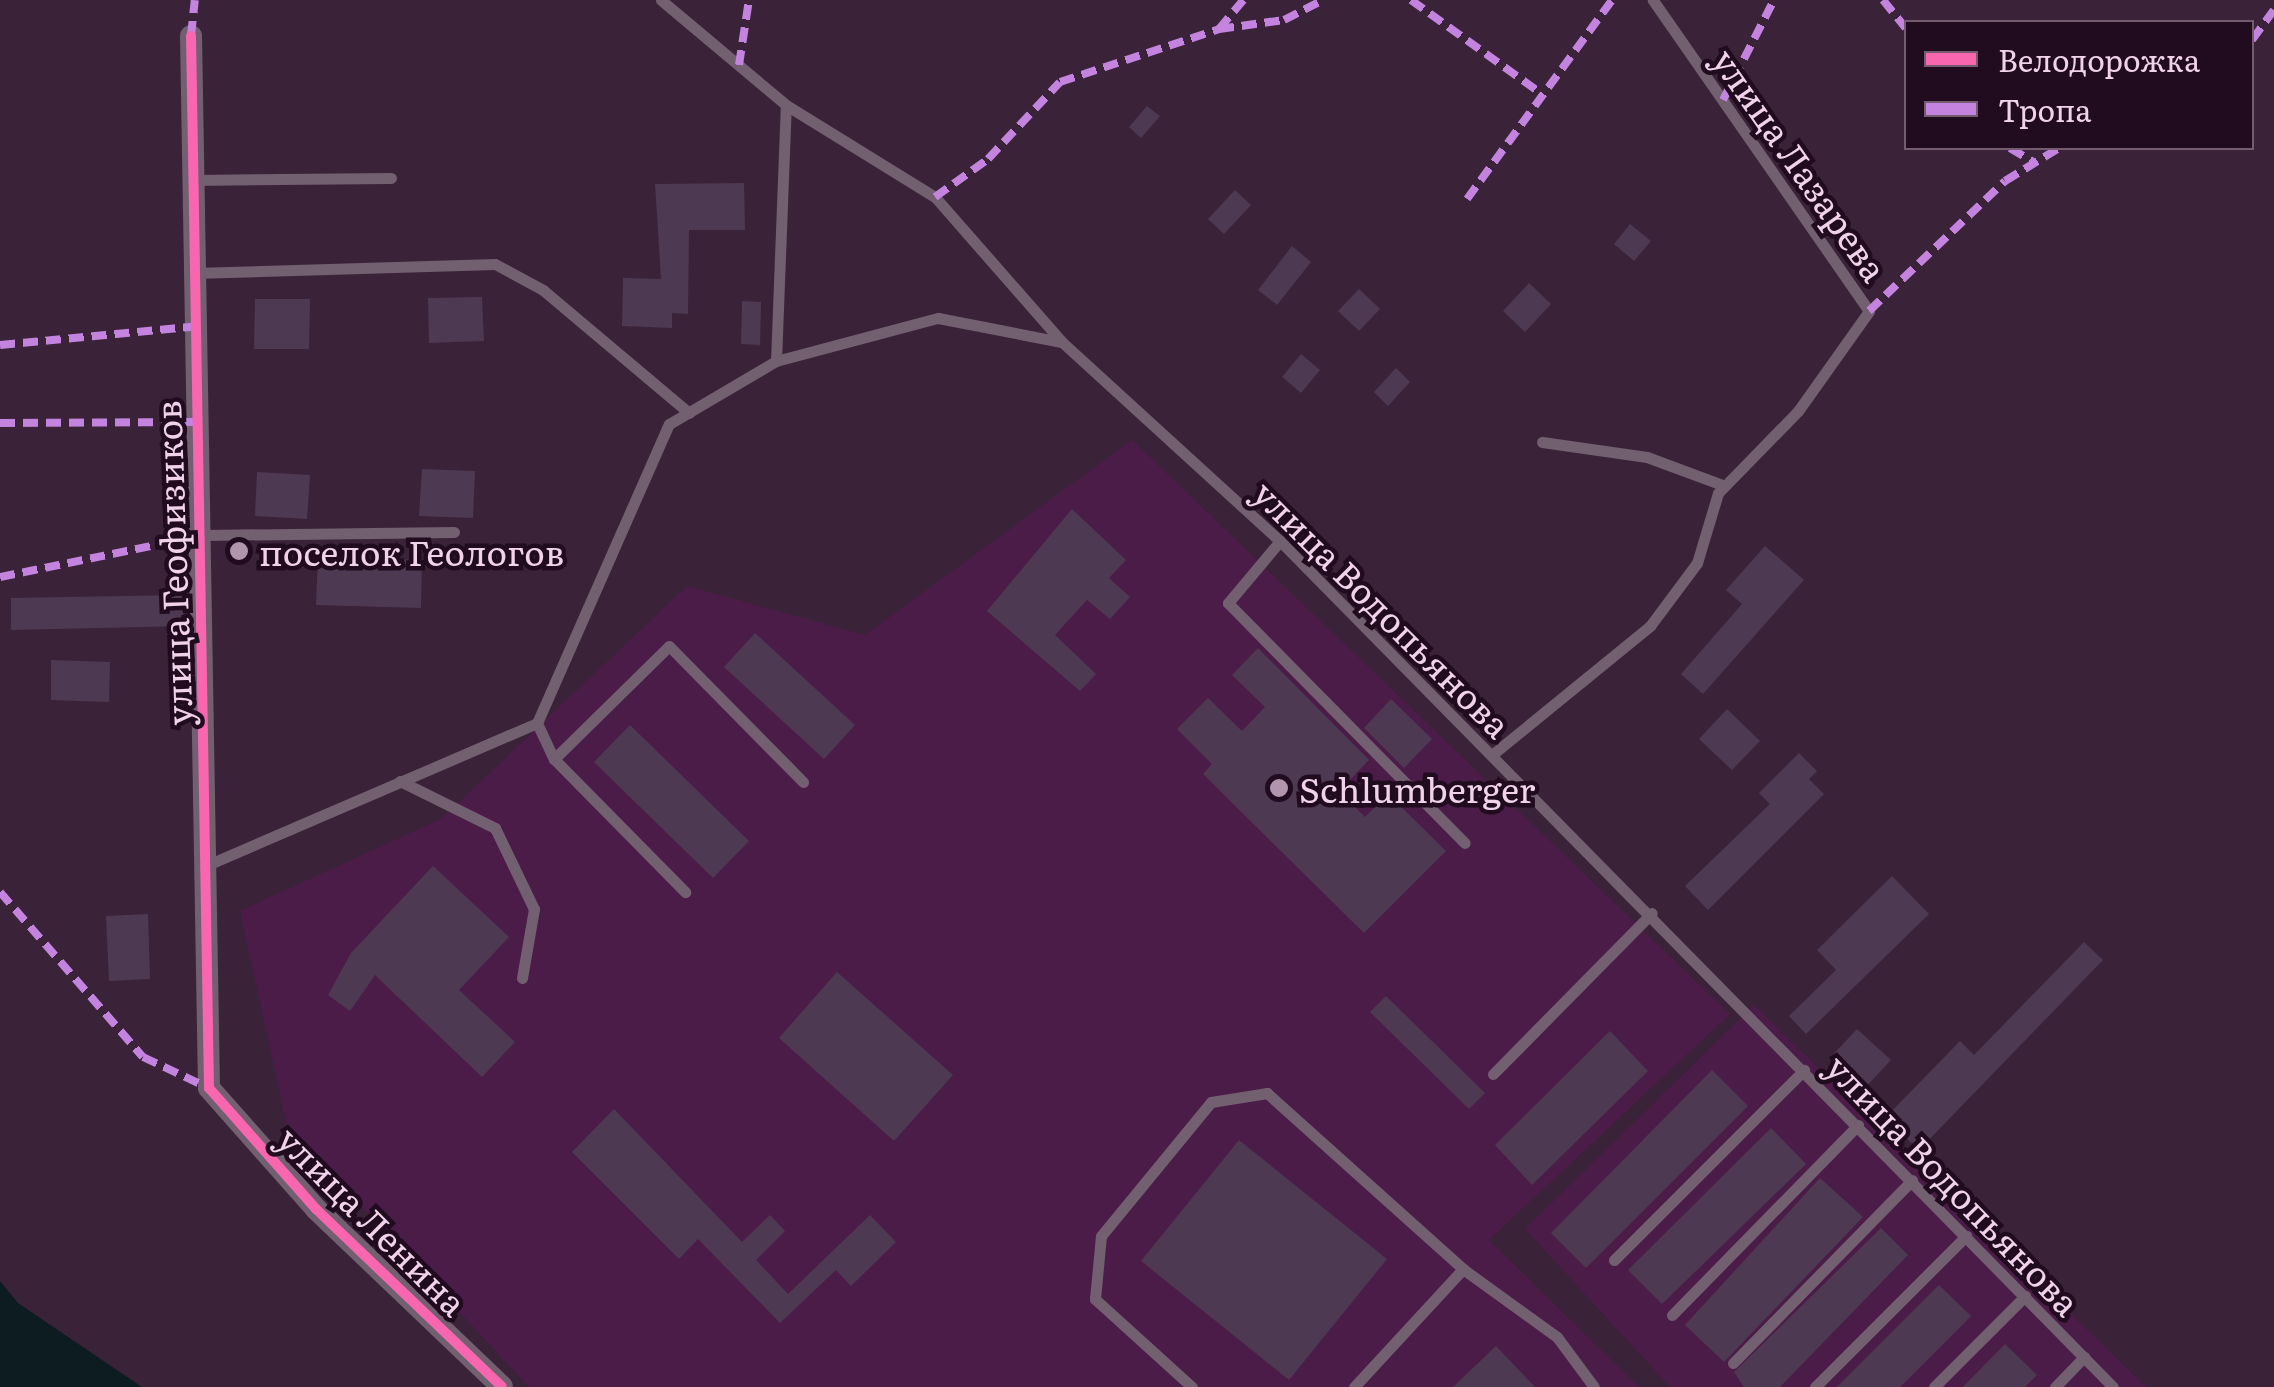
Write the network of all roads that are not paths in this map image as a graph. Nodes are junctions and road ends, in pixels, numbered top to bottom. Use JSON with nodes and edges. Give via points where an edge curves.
{"nodes":[{"id":1,"x":662,"y":0,"type":"edge"},
{"id":2,"x":1653,"y":0,"type":"edge"},
{"id":3,"x":192,"y":36,"type":"dead end"},
{"id":4,"x":786,"y":105,"type":"junction"},
{"id":5,"x":391,"y":178,"type":"dead end"},
{"id":6,"x":192,"y":180,"type":"junction"},
{"id":7,"x":193,"y":273,"type":"junction"},
{"id":8,"x":1062,"y":342,"type":"junction"},
{"id":9,"x":776,"y":361,"type":"junction"},
{"id":10,"x":689,"y":413,"type":"junction"},
{"id":11,"x":1542,"y":442,"type":"dead end"},
{"id":12,"x":1725,"y":486,"type":"junction"},
{"id":13,"x":454,"y":532,"type":"dead end"},
{"id":14,"x":204,"y":535,"type":"junction"},
{"id":15,"x":1280,"y":541,"type":"junction"},
{"id":16,"x":537,"y":723,"type":"junction"},
{"id":17,"x":1493,"y":754,"type":"junction"},
{"id":18,"x":554,"y":759,"type":"junction"},
{"id":19,"x":400,"y":780,"type":"junction"},
{"id":20,"x":803,"y":782,"type":"dead end"},
{"id":21,"x":1465,"y":843,"type":"dead end"},
{"id":22,"x":204,"y":866,"type":"junction"},
{"id":23,"x":684,"y":892,"type":"dead end"},
{"id":24,"x":1652,"y":913,"type":"junction"},
{"id":25,"x":522,"y":978,"type":"dead end"},
{"id":26,"x":1804,"y":1070,"type":"junction"},
{"id":27,"x":1493,"y":1074,"type":"dead end"},
{"id":28,"x":209,"y":1088,"type":"joint"},
{"id":29,"x":1858,"y":1125,"type":"junction"},
{"id":30,"x":1912,"y":1180,"type":"junction"},
{"id":31,"x":1966,"y":1236,"type":"junction"},
{"id":32,"x":1614,"y":1260,"type":"dead end"},
{"id":33,"x":1464,"y":1269,"type":"junction"},
{"id":34,"x":2024,"y":1296,"type":"junction"},
{"id":35,"x":1672,"y":1315,"type":"dead end"},
{"id":36,"x":2084,"y":1358,"type":"junction"},
{"id":37,"x":1733,"y":1363,"type":"dead end"},
{"id":38,"x":502,"y":1387,"type":"edge"},
{"id":39,"x":1192,"y":1387,"type":"edge"},
{"id":40,"x":1354,"y":1387,"type":"edge"},
{"id":41,"x":1594,"y":1387,"type":"edge"},
{"id":42,"x":1815,"y":1387,"type":"edge"},
{"id":43,"x":1934,"y":1387,"type":"edge"},
{"id":44,"x":2055,"y":1387,"type":"edge"},
{"id":45,"x":2113,"y":1387,"type":"edge"}],
"edges":[{"from":1,"to":4,"type":"lane","name":"улица Водопьянова"},
{"from":2,"to":12,"type":"lane","name":"улица Лазарева","via":[[1869,310],[1798,411]]},
{"from":3,"to":6,"type":"street","name":"улица Геофизиков"},
{"from":4,"to":8,"type":"lane","name":"улица Водопьянова","via":[[935,197]]},
{"from":4,"to":9,"type":"lane"},
{"from":5,"to":6,"type":"lane"},
{"from":6,"to":7,"type":"street","name":"улица Геофизиков"},
{"from":7,"to":10,"type":"lane","via":[[495,264],[542,290]]},
{"from":7,"to":14,"type":"street","name":"улица Геофизиков"},
{"from":8,"to":9,"type":"lane","via":[[938,318]]},
{"from":8,"to":15,"type":"lane","name":"улица Водопьянова"},
{"from":9,"to":10,"type":"lane"},
{"from":10,"to":16,"type":"lane","via":[[669,424]]},
{"from":11,"to":12,"type":"lane","via":[[1647,457]]},
{"from":12,"to":17,"type":"lane","via":[[1697,563],[1650,626]]},
{"from":13,"to":14,"type":"lane"},
{"from":14,"to":22,"type":"street","name":"улица Геофизиков"},
{"from":15,"to":17,"type":"lane","name":"улица Водопьянова"},
{"from":15,"to":21,"type":"lane","via":[[1228,604]]},
{"from":16,"to":18,"type":"lane"},
{"from":16,"to":19,"type":"lane"},
{"from":17,"to":24,"type":"lane","name":"улица Водопьянова"},
{"from":18,"to":20,"type":"lane","via":[[668,646]]},
{"from":18,"to":23,"type":"lane"},
{"from":19,"to":22,"type":"lane"},
{"from":19,"to":25,"type":"lane","via":[[494,828],[534,908]]},
{"from":22,"to":28,"type":"street","name":"улица Геофизиков"},
{"from":24,"to":26,"type":"lane","name":"улица Водопьянова"},
{"from":24,"to":27,"type":"lane"},
{"from":26,"to":29,"type":"lane","name":"улица Водопьянова"},
{"from":26,"to":32,"type":"lane"},
{"from":28,"to":38,"type":"street","name":"улица Ленина","via":[[316,1209]]},
{"from":29,"to":30,"type":"lane","name":"улица Водопьянова"},
{"from":29,"to":35,"type":"lane"},
{"from":30,"to":31,"type":"lane","name":"улица Водопьянова"},
{"from":30,"to":37,"type":"lane"},
{"from":31,"to":34,"type":"lane","name":"улица Водопьянова"},
{"from":31,"to":42,"type":"lane"},
{"from":33,"to":39,"type":"lane","via":[[1267,1093],[1211,1102],[1101,1236],[1096,1299]]},
{"from":33,"to":40,"type":"lane"},
{"from":33,"to":41,"type":"lane","via":[[1558,1338]]},
{"from":34,"to":36,"type":"lane","name":"улица Водопьянова"},
{"from":34,"to":43,"type":"lane"},
{"from":36,"to":44,"type":"lane"},
{"from":36,"to":45,"type":"lane","name":"улица Водопьянова"}]}
